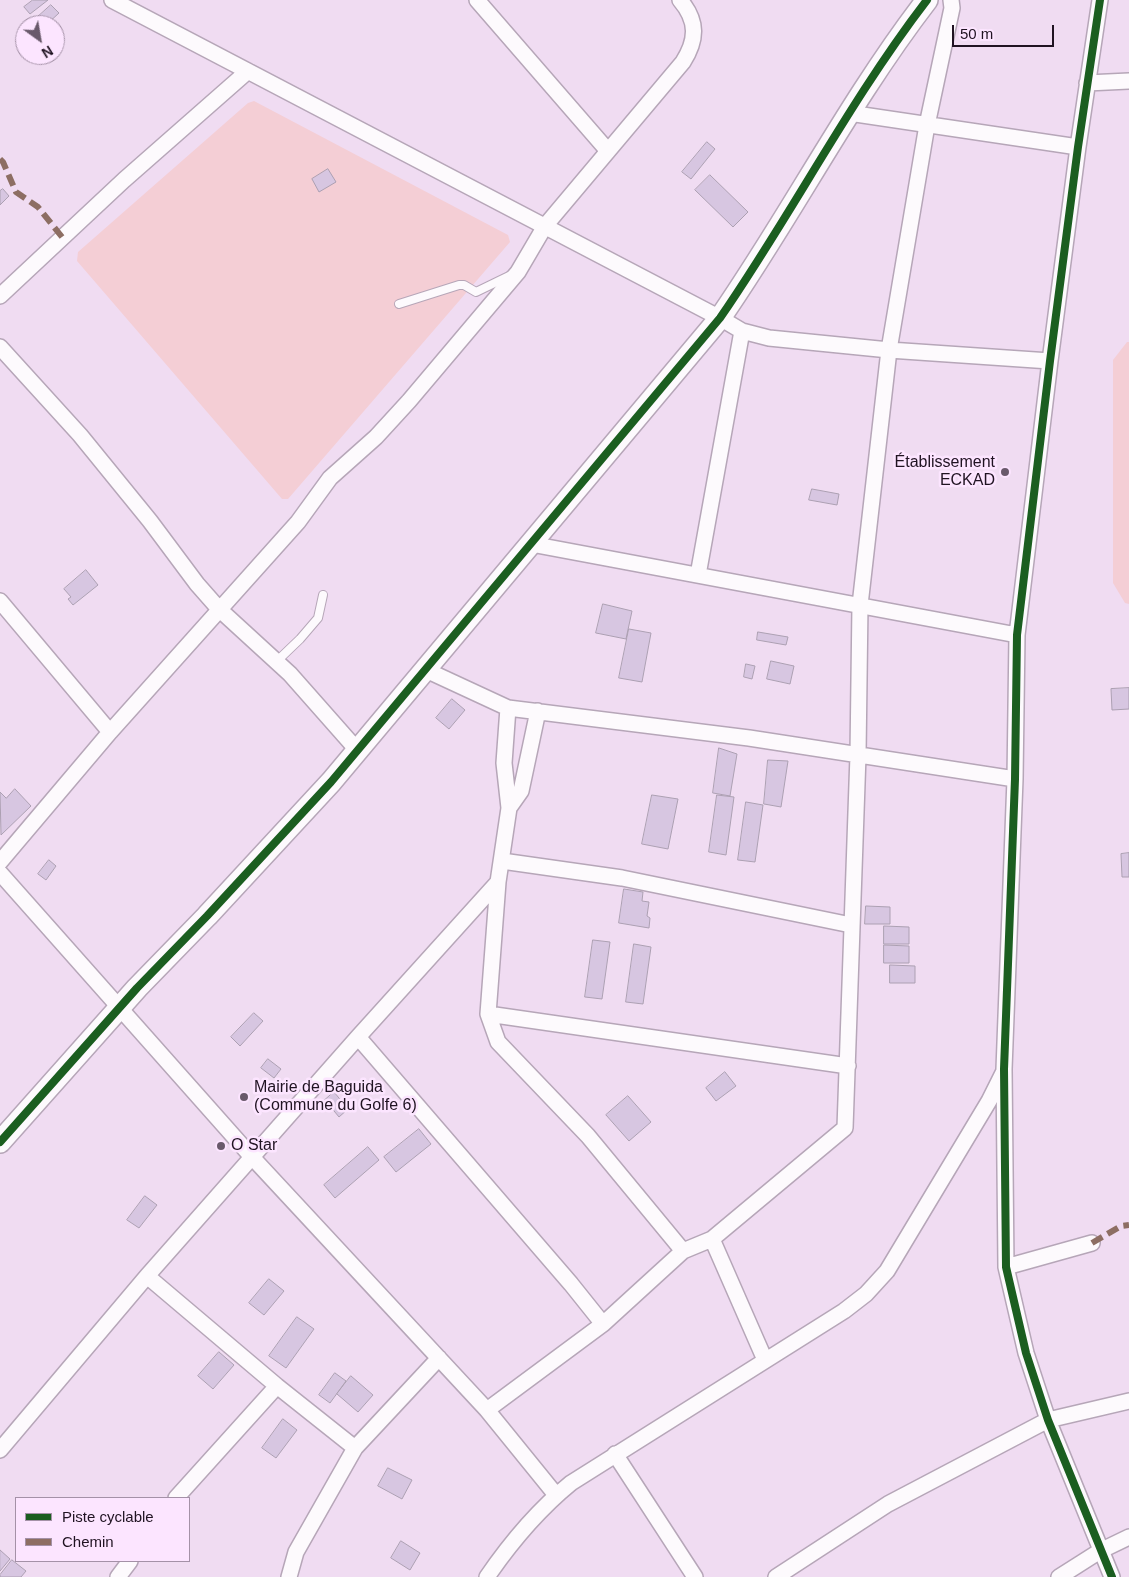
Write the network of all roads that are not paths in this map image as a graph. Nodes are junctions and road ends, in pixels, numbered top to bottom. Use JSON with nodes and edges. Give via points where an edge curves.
{"nodes":[{"id":1,"x":112,"y":0,"type":"edge"},
{"id":2,"x":477,"y":0,"type":"edge"},
{"id":3,"x":680,"y":0,"type":"edge"},
{"id":4,"x":927,"y":0,"type":"edge"},
{"id":5,"x":951,"y":0,"type":"edge"},
{"id":6,"x":1100,"y":0,"type":"edge"},
{"id":7,"x":248,"y":71,"type":"junction"},
{"id":8,"x":1129,"y":81,"type":"edge"},
{"id":9,"x":1087,"y":83,"type":"junction"},
{"id":10,"x":849,"y":114,"type":"junction"},
{"id":11,"x":927,"y":126,"type":"junction"},
{"id":12,"x":1078,"y":147,"type":"junction"},
{"id":13,"x":608,"y":151,"type":"junction"},
{"id":14,"x":545,"y":226,"type":"junction"},
{"id":15,"x":518,"y":272,"type":"junction"},
{"id":16,"x":0,"y":296,"type":"edge"},
{"id":17,"x":399,"y":304,"type":"dead end"},
{"id":18,"x":720,"y":318,"type":"junction"},
{"id":19,"x":742,"y":331,"type":"junction"},
{"id":20,"x":0,"y":346,"type":"edge"},
{"id":21,"x":889,"y":350,"type":"junction"},
{"id":22,"x":1050,"y":361,"type":"junction"},
{"id":23,"x":531,"y":544,"type":"junction"},
{"id":24,"x":698,"y":575,"type":"junction"},
{"id":25,"x":323,"y":595,"type":"dead end"},
{"id":26,"x":0,"y":601,"type":"edge"},
{"id":27,"x":860,"y":605,"type":"junction"},
{"id":28,"x":219,"y":609,"type":"junction"},
{"id":29,"x":1017,"y":635,"type":"junction"},
{"id":30,"x":277,"y":661,"type":"junction"},
{"id":31,"x":426,"y":670,"type":"junction"},
{"id":32,"x":508,"y":708,"type":"junction"},
{"id":33,"x":538,"y":711,"type":"junction"},
{"id":34,"x":110,"y":732,"type":"junction"},
{"id":35,"x":358,"y":751,"type":"junction"},
{"id":36,"x":858,"y":755,"type":"junction"},
{"id":37,"x":1015,"y":779,"type":"junction"},
{"id":38,"x":509,"y":808,"type":"junction"},
{"id":39,"x":502,"y":861,"type":"junction"},
{"id":40,"x":0,"y":862,"type":"edge"},
{"id":41,"x":0,"y":873,"type":"edge"},
{"id":42,"x":498,"y":882,"type":"junction"},
{"id":43,"x":851,"y":925,"type":"junction"},
{"id":44,"x":120,"y":1008,"type":"junction"},
{"id":45,"x":488,"y":1014,"type":"junction"},
{"id":46,"x":358,"y":1037,"type":"junction"},
{"id":47,"x":848,"y":1066,"type":"junction"},
{"id":48,"x":1004,"y":1069,"type":"junction"},
{"id":49,"x":0,"y":1142,"type":"edge"},
{"id":50,"x":252,"y":1157,"type":"junction"},
{"id":51,"x":712,"y":1239,"type":"junction"},
{"id":52,"x":1092,"y":1243,"type":"dead end"},
{"id":53,"x":683,"y":1251,"type":"junction"},
{"id":54,"x":1006,"y":1267,"type":"junction"},
{"id":55,"x":147,"y":1276,"type":"junction"},
{"id":56,"x":603,"y":1324,"type":"junction"},
{"id":57,"x":439,"y":1358,"type":"junction"},
{"id":58,"x":765,"y":1360,"type":"junction"},
{"id":59,"x":277,"y":1386,"type":"junction"},
{"id":60,"x":1129,"y":1401,"type":"edge"},
{"id":61,"x":487,"y":1410,"type":"junction"},
{"id":62,"x":1048,"y":1420,"type":"junction"},
{"id":63,"x":355,"y":1448,"type":"junction"},
{"id":64,"x":0,"y":1450,"type":"edge"},
{"id":65,"x":615,"y":1454,"type":"junction"},
{"id":66,"x":556,"y":1495,"type":"junction"},
{"id":67,"x":177,"y":1497,"type":"edge"},
{"id":68,"x":1129,"y":1537,"type":"edge"},
{"id":69,"x":1100,"y":1551,"type":"junction"},
{"id":70,"x":129,"y":1562,"type":"edge"},
{"id":71,"x":118,"y":1577,"type":"edge"},
{"id":72,"x":289,"y":1577,"type":"edge"},
{"id":73,"x":487,"y":1577,"type":"edge"},
{"id":74,"x":695,"y":1577,"type":"edge"},
{"id":75,"x":776,"y":1577,"type":"edge"},
{"id":76,"x":1059,"y":1577,"type":"edge"},
{"id":77,"x":1112,"y":1577,"type":"edge"}],
"edges":[{"from":1,"to":7,"type":"street"},
{"from":2,"to":13,"type":"street"},
{"from":3,"to":13,"type":"street","via":[[694,30],[691,49]]},
{"from":4,"to":10,"type":"street"},
{"from":5,"to":11,"type":"street"},
{"from":6,"to":9,"type":"street"},
{"from":7,"to":14,"type":"street"},
{"from":7,"to":16,"type":"street","via":[[124,180]]},
{"from":8,"to":9,"type":"street"},
{"from":9,"to":12,"type":"street"},
{"from":10,"to":11,"type":"street"},
{"from":10,"to":18,"type":"street"},
{"from":11,"to":12,"type":"street"},
{"from":11,"to":21,"type":"street"},
{"from":12,"to":22,"type":"street"},
{"from":13,"to":14,"type":"street"},
{"from":14,"to":15,"type":"street"},
{"from":14,"to":18,"type":"street"},
{"from":15,"to":17,"type":"lane","via":[[476,292],[459,285]]},
{"from":15,"to":28,"type":"street","via":[[409,401],[376,437],[330,478],[298,522]]},
{"from":18,"to":19,"type":"street"},
{"from":18,"to":23,"type":"street"},
{"from":19,"to":21,"type":"street","via":[[769,338]]},
{"from":19,"to":24,"type":"street"},
{"from":20,"to":28,"type":"street","via":[[80,435]]},
{"from":21,"to":22,"type":"street"},
{"from":21,"to":27,"type":"street"},
{"from":22,"to":29,"type":"street"},
{"from":23,"to":24,"type":"street"},
{"from":23,"to":31,"type":"street"},
{"from":24,"to":27,"type":"street"},
{"from":25,"to":30,"type":"lane","via":[[318,618]]},
{"from":26,"to":34,"type":"street"},
{"from":27,"to":29,"type":"street"},
{"from":27,"to":36,"type":"street"},
{"from":28,"to":30,"type":"street"},
{"from":28,"to":34,"type":"street"},
{"from":29,"to":37,"type":"street"},
{"from":30,"to":35,"type":"street"},
{"from":31,"to":32,"type":"street"},
{"from":31,"to":35,"type":"street"},
{"from":32,"to":33,"type":"street"},
{"from":32,"to":38,"type":"street","via":[[504,763]]},
{"from":33,"to":36,"type":"street"},
{"from":33,"to":38,"type":"street","via":[[521,791]]},
{"from":34,"to":40,"type":"street"},
{"from":35,"to":44,"type":"street"},
{"from":36,"to":37,"type":"street"},
{"from":36,"to":43,"type":"street"},
{"from":37,"to":48,"type":"street"},
{"from":38,"to":39,"type":"street"},
{"from":39,"to":42,"type":"street"},
{"from":39,"to":43,"type":"street","via":[[622,878]]},
{"from":41,"to":44,"type":"street"},
{"from":42,"to":45,"type":"street"},
{"from":42,"to":46,"type":"street"},
{"from":43,"to":47,"type":"street"},
{"from":44,"to":49,"type":"street"},
{"from":44,"to":50,"type":"street"},
{"from":45,"to":47,"type":"street"},
{"from":45,"to":53,"type":"street","via":[[498,1042],[588,1136]]},
{"from":46,"to":50,"type":"street"},
{"from":46,"to":56,"type":"street"},
{"from":47,"to":51,"type":"street","via":[[846,1128]]},
{"from":48,"to":54,"type":"street"},
{"from":48,"to":58,"type":"street","via":[[990,1101],[887,1271],[866,1294],[844,1311]]},
{"from":50,"to":55,"type":"street"},
{"from":50,"to":57,"type":"street"},
{"from":51,"to":53,"type":"street"},
{"from":51,"to":58,"type":"street"},
{"from":52,"to":54,"type":"street"},
{"from":53,"to":56,"type":"street"},
{"from":54,"to":62,"type":"street","via":[[1026,1353]]},
{"from":55,"to":59,"type":"street"},
{"from":55,"to":64,"type":"street"},
{"from":56,"to":61,"type":"street"},
{"from":57,"to":61,"type":"street"},
{"from":57,"to":63,"type":"street"},
{"from":58,"to":65,"type":"street"},
{"from":59,"to":63,"type":"street"},
{"from":59,"to":67,"type":"street"},
{"from":60,"to":62,"type":"street"},
{"from":61,"to":66,"type":"street"},
{"from":62,"to":69,"type":"street"},
{"from":62,"to":75,"type":"street","via":[[888,1504]]},
{"from":63,"to":72,"type":"street","via":[[296,1552]]},
{"from":65,"to":66,"type":"street"},
{"from":65,"to":74,"type":"street"},
{"from":66,"to":73,"type":"street","via":[[527,1525]]},
{"from":68,"to":69,"type":"street"},
{"from":69,"to":76,"type":"street"},
{"from":69,"to":77,"type":"street"},
{"from":70,"to":71,"type":"street"}]}
